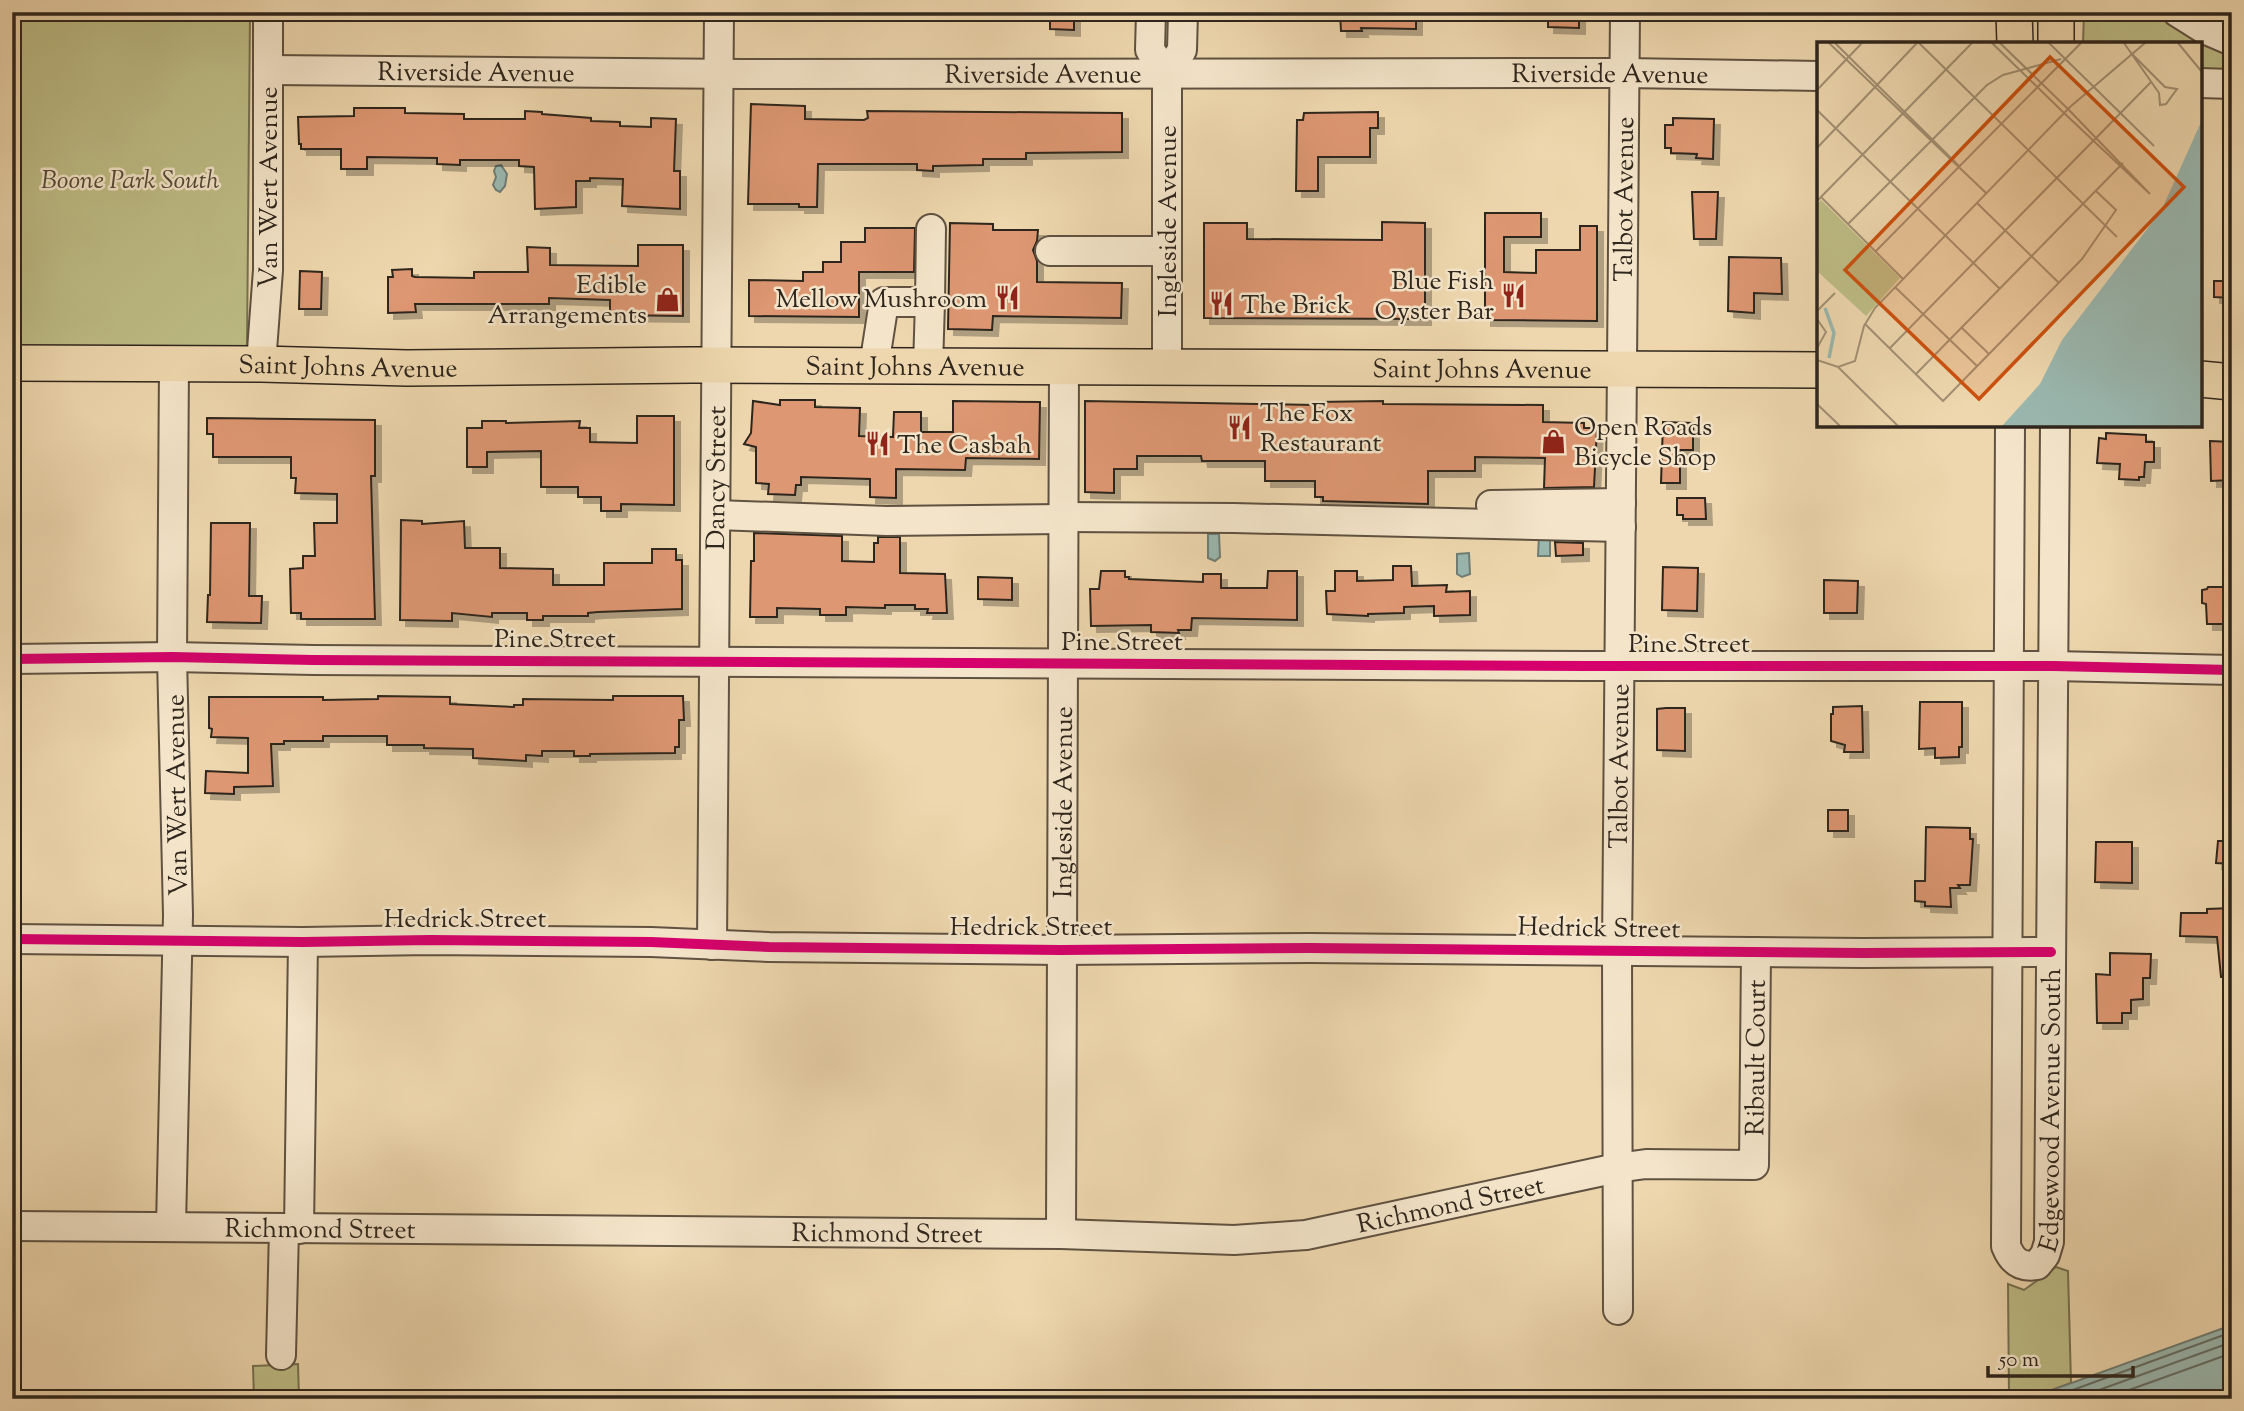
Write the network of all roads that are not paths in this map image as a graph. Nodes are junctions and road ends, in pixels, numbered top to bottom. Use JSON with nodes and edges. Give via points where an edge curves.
{"nodes":[{"id":1,"x":268,"y":12,"type":"edge"},
{"id":2,"x":719,"y":12,"type":"edge"},
{"id":3,"x":1151,"y":12,"type":"edge"},
{"id":4,"x":1183,"y":12,"type":"edge"},
{"id":5,"x":1625,"y":12,"type":"edge"},
{"id":6,"x":2014,"y":12,"type":"edge"},
{"id":7,"x":2056,"y":12,"type":"edge"},
{"id":8,"x":2177,"y":12,"type":"edge"},
{"id":9,"x":2232,"y":41,"type":"edge"},
{"id":10,"x":2015,"y":42,"type":"edge"},
{"id":11,"x":2056,"y":42,"type":"edge"},
{"id":12,"x":268,"y":70,"type":"junction"},
{"id":13,"x":719,"y":73,"type":"junction"},
{"id":14,"x":1625,"y":73,"type":"junction"},
{"id":15,"x":1167,"y":74,"type":"junction"},
{"id":16,"x":1817,"y":76,"type":"edge"},
{"id":17,"x":2202,"y":83,"type":"edge"},
{"id":18,"x":2232,"y":84,"type":"edge"},
{"id":19,"x":931,"y":229,"type":"dead end"},
{"id":20,"x":1049,"y":251,"type":"dead end"},
{"id":21,"x":1167,"y":251,"type":"junction"},
{"id":22,"x":930,"y":302,"type":"junction"},
{"id":23,"x":12,"y":363,"type":"edge"},
{"id":24,"x":174,"y":364,"type":"junction"},
{"id":25,"x":261,"y":364,"type":"junction"},
{"id":26,"x":716,"y":366,"type":"junction"},
{"id":27,"x":874,"y":366,"type":"junction"},
{"id":28,"x":928,"y":367,"type":"junction"},
{"id":29,"x":1167,"y":367,"type":"junction"},
{"id":30,"x":1063,"y":368,"type":"junction"},
{"id":31,"x":1622,"y":369,"type":"junction"},
{"id":32,"x":1817,"y":370,"type":"edge"},
{"id":33,"x":2202,"y":379,"type":"edge"},
{"id":34,"x":2232,"y":382,"type":"edge"},
{"id":35,"x":2010,"y":427,"type":"edge"},
{"id":36,"x":2054,"y":427,"type":"edge"},
{"id":37,"x":1490,"y":505,"type":"dead end"},
{"id":38,"x":716,"y":515,"type":"junction"},
{"id":39,"x":1621,"y":515,"type":"junction"},
{"id":40,"x":1062,"y":518,"type":"junction"},
{"id":41,"x":172,"y":657,"type":"junction"},
{"id":42,"x":12,"y":659,"type":"edge"},
{"id":43,"x":716,"y":662,"type":"junction"},
{"id":44,"x":1062,"y":663,"type":"junction"},
{"id":45,"x":1620,"y":665,"type":"junction"},
{"id":46,"x":2053,"y":666,"type":"junction"},
{"id":47,"x":2008,"y":667,"type":"junction"},
{"id":48,"x":2232,"y":670,"type":"edge"},
{"id":49,"x":12,"y":939,"type":"edge"},
{"id":50,"x":177,"y":940,"type":"junction"},
{"id":51,"x":303,"y":942,"type":"junction"},
{"id":52,"x":712,"y":945,"type":"junction"},
{"id":53,"x":1060,"y":950,"type":"junction"},
{"id":54,"x":1617,"y":950,"type":"junction"},
{"id":55,"x":1756,"y":952,"type":"junction"},
{"id":56,"x":2051,"y":952,"type":"junction"},
{"id":57,"x":2008,"y":954,"type":"junction"},
{"id":58,"x":1754,"y":1165,"type":"joint"},
{"id":59,"x":1617,"y":1168,"type":"junction"},
{"id":60,"x":12,"y":1226,"type":"edge"},
{"id":61,"x":171,"y":1226,"type":"junction"},
{"id":62,"x":292,"y":1229,"type":"junction"},
{"id":63,"x":1061,"y":1234,"type":"junction"},
{"id":64,"x":1618,"y":1310,"type":"dead end"},
{"id":65,"x":281,"y":1355,"type":"dead end"}],
"edges":[{"from":1,"to":12,"type":"street","name":"Van Wert Avenue"},
{"from":2,"to":13,"type":"street","name":"Dancy Street"},
{"from":3,"to":15,"type":"street","name":"Ingleside Avenue","via":[[1150,50]]},
{"from":4,"to":15,"type":"street","name":"Ingleside Avenue","via":[[1182,50]]},
{"from":5,"to":14,"type":"street","name":"Talbot Avenue"},
{"from":6,"to":10,"type":"main road"},
{"from":7,"to":11,"type":"main road"},
{"from":8,"to":9,"type":"street"},
{"from":12,"to":13,"type":"street","name":"Riverside Avenue"},
{"from":12,"to":25,"type":"street","name":"Van Wert Avenue","via":[[268,270]]},
{"from":13,"to":15,"type":"street","name":"Riverside Avenue"},
{"from":13,"to":26,"type":"street","name":"Dancy Street"},
{"from":14,"to":15,"type":"street","name":"Riverside Avenue"},
{"from":14,"to":16,"type":"street","name":"Riverside Avenue"},
{"from":14,"to":31,"type":"street","name":"Talbot Avenue"},
{"from":15,"to":21,"type":"street","name":"Ingleside Avenue"},
{"from":17,"to":18,"type":"street"},
{"from":19,"to":22,"type":"street"},
{"from":20,"to":21,"type":"street"},
{"from":21,"to":29,"type":"street","name":"Ingleside Avenue"},
{"from":22,"to":27,"type":"street","via":[[884,302]]},
{"from":22,"to":28,"type":"street"},
{"from":23,"to":24,"type":"main road","name":"Saint Johns Avenue"},
{"from":24,"to":25,"type":"main road","name":"Saint Johns Avenue"},
{"from":24,"to":41,"type":"street","name":"Van Wert Avenue"},
{"from":25,"to":26,"type":"main road","name":"Saint Johns Avenue"},
{"from":26,"to":27,"type":"main road","name":"Saint Johns Avenue"},
{"from":26,"to":38,"type":"street","name":"Dancy Street"},
{"from":27,"to":28,"type":"main road","name":"Saint Johns Avenue"},
{"from":28,"to":30,"type":"main road","name":"Saint Johns Avenue"},
{"from":29,"to":30,"type":"main road","name":"Saint Johns Avenue"},
{"from":29,"to":31,"type":"main road","name":"Saint Johns Avenue"},
{"from":30,"to":40,"type":"street","name":"Ingleside Avenue"},
{"from":31,"to":32,"type":"main road","name":"Saint Johns Avenue"},
{"from":31,"to":39,"type":"street","name":"Talbot Avenue"},
{"from":33,"to":34,"type":"main road"},
{"from":35,"to":47,"type":"street","name":"Edgewood Avenue South"},
{"from":36,"to":46,"type":"street","name":"Edgewood Avenue South"},
{"from":37,"to":39,"type":"street"},
{"from":38,"to":40,"type":"street","via":[[887,521]]},
{"from":38,"to":43,"type":"street","name":"Dancy Street"},
{"from":39,"to":40,"type":"street"},
{"from":39,"to":45,"type":"street","name":"Talbot Avenue"},
{"from":40,"to":44,"type":"street","name":"Ingleside Avenue"},
{"from":41,"to":42,"type":"street","name":"Pine Street"},
{"from":41,"to":43,"type":"street","name":"Pine Street"},
{"from":41,"to":50,"type":"street","name":"Van Wert Avenue"},
{"from":43,"to":44,"type":"street","name":"Pine Street"},
{"from":43,"to":52,"type":"street","name":"Dancy Street"},
{"from":44,"to":45,"type":"street","name":"Pine Street"},
{"from":44,"to":53,"type":"street","name":"Ingleside Avenue"},
{"from":45,"to":47,"type":"street","name":"Pine Street"},
{"from":45,"to":54,"type":"street","name":"Talbot Avenue"},
{"from":46,"to":47,"type":"street","name":"Pine Street"},
{"from":46,"to":48,"type":"street","name":"Pine Street"},
{"from":46,"to":56,"type":"street","name":"Edgewood Avenue South"},
{"from":47,"to":57,"type":"street","name":"Edgewood Avenue South"},
{"from":49,"to":50,"type":"street","name":"Hedrick Street"},
{"from":50,"to":51,"type":"street","name":"Hedrick Street"},
{"from":50,"to":61,"type":"street","name":"Van Wert Avenue"},
{"from":51,"to":52,"type":"street","name":"Hedrick Street"},
{"from":51,"to":62,"type":"street"},
{"from":52,"to":53,"type":"street","name":"Hedrick Street"},
{"from":53,"to":54,"type":"street","name":"Hedrick Street"},
{"from":53,"to":63,"type":"street","name":"Ingleside Avenue"},
{"from":54,"to":55,"type":"street","name":"Hedrick Street"},
{"from":54,"to":59,"type":"street","name":"Talbot Avenue"},
{"from":55,"to":57,"type":"street","name":"Hedrick Street"},
{"from":55,"to":58,"type":"street","name":"Ribault Court"},
{"from":56,"to":57,"type":"street","name":"Hedrick Street"},
{"from":56,"to":57,"type":"street","name":"Edgewood Avenue South","via":[[2049,1242],[2037,1265],[2026,1267],[2012,1260],[2006,1246]]},
{"from":58,"to":59,"type":"street","name":"Richmond Street"},
{"from":59,"to":63,"type":"street","name":"Richmond Street","via":[[1307,1235],[1234,1240]]},
{"from":59,"to":64,"type":"street","name":"Talbot Avenue"},
{"from":60,"to":61,"type":"street","name":"Richmond Street"},
{"from":61,"to":62,"type":"street","name":"Richmond Street"},
{"from":62,"to":63,"type":"street","name":"Richmond Street"},
{"from":62,"to":65,"type":"street"}]}
